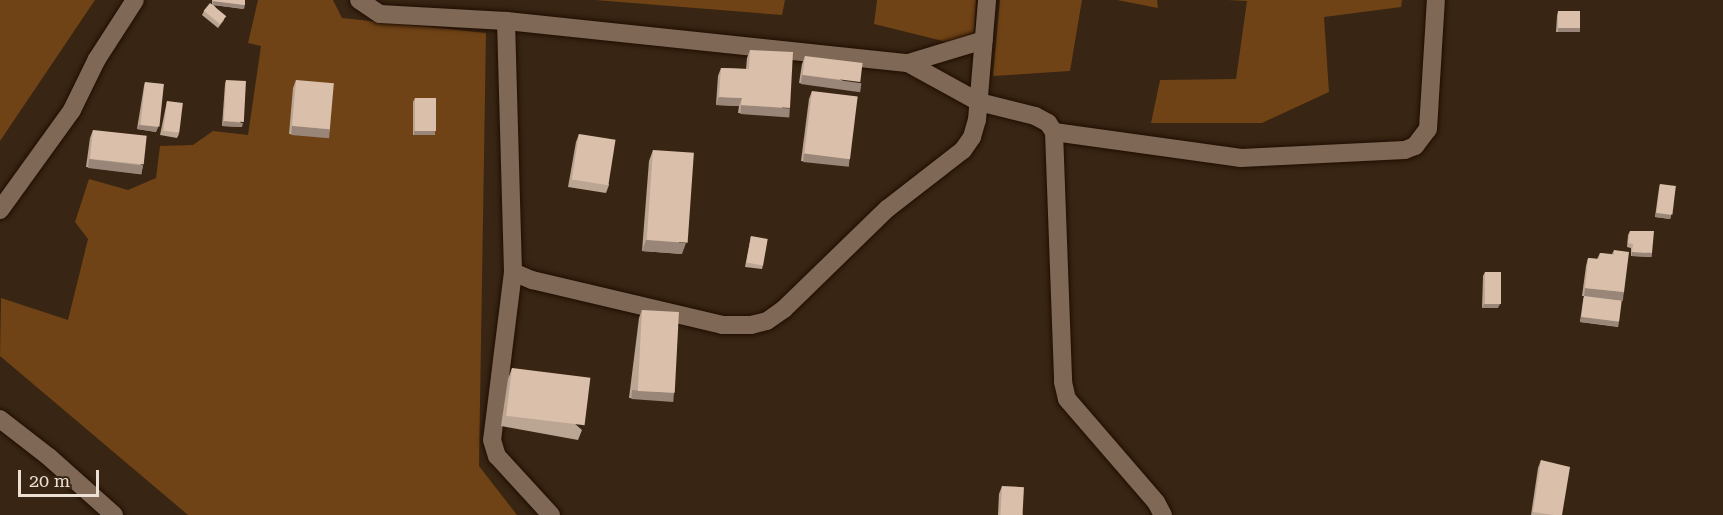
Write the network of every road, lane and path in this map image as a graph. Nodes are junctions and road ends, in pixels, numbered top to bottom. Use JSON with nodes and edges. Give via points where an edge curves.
{"nodes":[{"id":1,"x":135,"y":0,"type":"edge"},
{"id":2,"x":359,"y":0,"type":"edge"},
{"id":3,"x":987,"y":0,"type":"edge"},
{"id":4,"x":1436,"y":0,"type":"edge"},
{"id":5,"x":506,"y":21,"type":"junction"},
{"id":6,"x":984,"y":40,"type":"junction"},
{"id":7,"x":908,"y":63,"type":"junction"},
{"id":8,"x":979,"y":102,"type":"junction"},
{"id":9,"x":1054,"y":132,"type":"junction"},
{"id":10,"x":0,"y":210,"type":"edge"},
{"id":11,"x":513,"y":272,"type":"junction"},
{"id":12,"x":0,"y":419,"type":"edge"},
{"id":13,"x":114,"y":515,"type":"edge"},
{"id":14,"x":551,"y":515,"type":"edge"},
{"id":15,"x":1163,"y":515,"type":"edge"}],
"edges":[{"from":1,"to":10,"type":"street","via":[[72,110]]},
{"from":2,"to":5,"type":"street","via":[[380,14]]},
{"from":3,"to":6,"type":"street"},
{"from":4,"to":9,"type":"street","via":[[1428,129],[1415,146],[1405,150],[1241,158]]},
{"from":5,"to":7,"type":"street"},
{"from":5,"to":11,"type":"street"},
{"from":6,"to":7,"type":"street"},
{"from":6,"to":8,"type":"street"},
{"from":7,"to":8,"type":"street"},
{"from":8,"to":9,"type":"street","via":[[1035,116],[1048,123]]},
{"from":8,"to":11,"type":"street","via":[[972,137],[963,150],[887,210],[767,321],[722,325],[532,280]]},
{"from":9,"to":15,"type":"street","via":[[1063,382],[1067,399]]},
{"from":11,"to":14,"type":"street","via":[[492,440],[497,456]]},
{"from":12,"to":13,"type":"street"}]}
